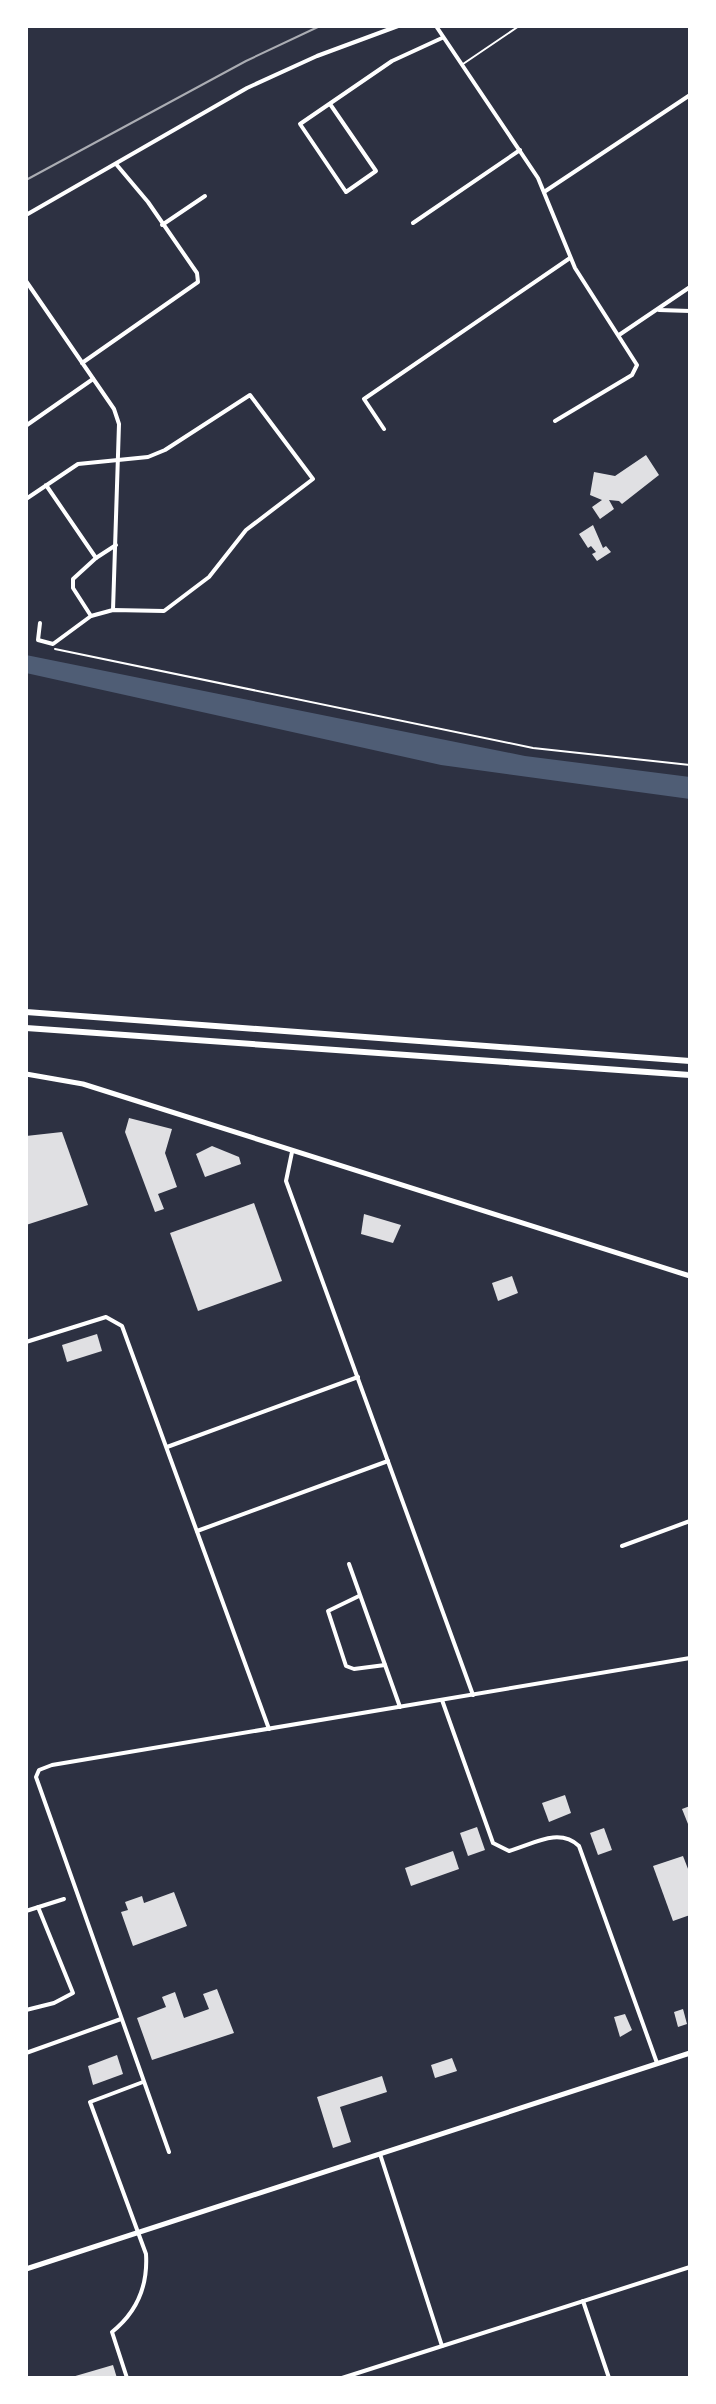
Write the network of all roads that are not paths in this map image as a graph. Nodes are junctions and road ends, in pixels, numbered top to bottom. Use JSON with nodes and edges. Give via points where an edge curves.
{"nodes":[{"id":1,"x":398,"y":26,"type":"edge"},
{"id":2,"x":436,"y":26,"type":"edge"},
{"id":3,"x":519,"y":26,"type":"edge"},
{"id":4,"x":442,"y":38,"type":"junction"},
{"id":5,"x":462,"y":65,"type":"junction"},
{"id":6,"x":690,"y":95,"type":"edge"},
{"id":7,"x":330,"y":104,"type":"junction"},
{"id":8,"x":520,"y":150,"type":"junction"},
{"id":9,"x":116,"y":164,"type":"junction"},
{"id":10,"x":544,"y":192,"type":"junction"},
{"id":11,"x":205,"y":196,"type":"dead end"},
{"id":12,"x":26,"y":215,"type":"edge"},
{"id":13,"x":413,"y":223,"type":"dead end"},
{"id":14,"x":162,"y":225,"type":"junction"},
{"id":15,"x":570,"y":258,"type":"junction"},
{"id":16,"x":26,"y":281,"type":"edge"},
{"id":17,"x":690,"y":287,"type":"edge"},
{"id":18,"x":657,"y":310,"type":"junction"},
{"id":19,"x":690,"y":311,"type":"edge"},
{"id":20,"x":619,"y":335,"type":"junction"},
{"id":21,"x":82,"y":363,"type":"junction"},
{"id":22,"x":93,"y":379,"type":"junction"},
{"id":23,"x":555,"y":421,"type":"dead end"},
{"id":24,"x":27,"y":425,"type":"edge"},
{"id":25,"x":384,"y":429,"type":"dead end"},
{"id":26,"x":120,"y":459,"type":"junction"},
{"id":27,"x":46,"y":485,"type":"junction"},
{"id":28,"x":26,"y":499,"type":"edge"},
{"id":29,"x":116,"y":545,"type":"junction"},
{"id":30,"x":96,"y":558,"type":"junction"},
{"id":31,"x":113,"y":610,"type":"junction"},
{"id":32,"x":91,"y":616,"type":"junction"},
{"id":33,"x":40,"y":623,"type":"dead end"},
{"id":34,"x":26,"y":1012,"type":"edge"},
{"id":35,"x":26,"y":1028,"type":"edge"},
{"id":36,"x":690,"y":1061,"type":"edge"},
{"id":37,"x":26,"y":1074,"type":"edge"},
{"id":38,"x":690,"y":1075,"type":"edge"},
{"id":39,"x":292,"y":1152,"type":"junction"},
{"id":40,"x":690,"y":1276,"type":"edge"},
{"id":41,"x":26,"y":1342,"type":"edge"},
{"id":42,"x":358,"y":1377,"type":"junction"},
{"id":43,"x":167,"y":1447,"type":"junction"},
{"id":44,"x":388,"y":1461,"type":"junction"},
{"id":45,"x":690,"y":1521,"type":"edge"},
{"id":46,"x":197,"y":1531,"type":"junction"},
{"id":47,"x":622,"y":1546,"type":"dead end"},
{"id":48,"x":349,"y":1564,"type":"dead end"},
{"id":49,"x":360,"y":1596,"type":"junction"},
{"id":50,"x":690,"y":1658,"type":"edge"},
{"id":51,"x":385,"y":1665,"type":"junction"},
{"id":52,"x":473,"y":1695,"type":"junction"},
{"id":53,"x":442,"y":1700,"type":"junction"},
{"id":54,"x":400,"y":1707,"type":"junction"},
{"id":55,"x":269,"y":1729,"type":"junction"},
{"id":56,"x":64,"y":1899,"type":"dead end"},
{"id":57,"x":38,"y":1907,"type":"junction"},
{"id":58,"x":26,"y":1911,"type":"edge"},
{"id":59,"x":26,"y":2010,"type":"edge"},
{"id":60,"x":121,"y":2019,"type":"junction"},
{"id":61,"x":26,"y":2053,"type":"edge"},
{"id":62,"x":690,"y":2053,"type":"edge"},
{"id":63,"x":657,"y":2064,"type":"junction"},
{"id":64,"x":143,"y":2082,"type":"junction"},
{"id":65,"x":169,"y":2152,"type":"dead end"},
{"id":66,"x":380,"y":2154,"type":"junction"},
{"id":67,"x":140,"y":2233,"type":"junction"},
{"id":68,"x":690,"y":2267,"type":"edge"},
{"id":69,"x":26,"y":2269,"type":"edge"},
{"id":70,"x":583,"y":2301,"type":"junction"},
{"id":71,"x":442,"y":2346,"type":"junction"},
{"id":72,"x":127,"y":2378,"type":"edge"},
{"id":73,"x":342,"y":2378,"type":"edge"},
{"id":74,"x":609,"y":2378,"type":"edge"}],
"edges":[{"from":1,"to":9,"type":"street","via":[[247,88]]},
{"from":2,"to":4,"type":"street"},
{"from":3,"to":5,"type":"lane"},
{"from":4,"to":5,"type":"street"},
{"from":4,"to":7,"type":"street","via":[[392,61]]},
{"from":5,"to":8,"type":"street"},
{"from":6,"to":10,"type":"street"},
{"from":7,"to":7,"type":"street","via":[[300,124],[346,192],[376,171]]},
{"from":8,"to":10,"type":"street"},
{"from":8,"to":13,"type":"street"},
{"from":9,"to":12,"type":"street"},
{"from":9,"to":14,"type":"street"},
{"from":10,"to":15,"type":"street"},
{"from":11,"to":14,"type":"street"},
{"from":14,"to":21,"type":"street","via":[[198,282]]},
{"from":15,"to":20,"type":"street"},
{"from":15,"to":25,"type":"street","via":[[364,399]]},
{"from":16,"to":21,"type":"street"},
{"from":17,"to":18,"type":"street"},
{"from":18,"to":19,"type":"street"},
{"from":18,"to":20,"type":"street"},
{"from":20,"to":23,"type":"street","via":[[636,370]]},
{"from":21,"to":22,"type":"street"},
{"from":22,"to":24,"type":"street"},
{"from":22,"to":26,"type":"street","via":[[119,424]]},
{"from":26,"to":27,"type":"street","via":[[78,464]]},
{"from":26,"to":29,"type":"street"},
{"from":26,"to":31,"type":"street","via":[[165,450],[250,395],[313,479],[246,530],[209,577],[164,611]]},
{"from":27,"to":28,"type":"street"},
{"from":27,"to":30,"type":"street"},
{"from":29,"to":30,"type":"street"},
{"from":29,"to":31,"type":"street"},
{"from":30,"to":32,"type":"street","via":[[72,583]]},
{"from":31,"to":32,"type":"street"},
{"from":32,"to":33,"type":"street","via":[[53,644],[38,640]]},
{"from":34,"to":36,"type":"highway"},
{"from":35,"to":38,"type":"highway"},
{"from":37,"to":39,"type":"street","via":[[83,1084]]},
{"from":39,"to":40,"type":"street"},
{"from":39,"to":42,"type":"street","via":[[286,1181]]},
{"from":41,"to":43,"type":"street","via":[[106,1317],[122,1326]]},
{"from":42,"to":43,"type":"street"},
{"from":42,"to":44,"type":"street"},
{"from":43,"to":46,"type":"street"},
{"from":44,"to":46,"type":"street"},
{"from":44,"to":52,"type":"street"},
{"from":45,"to":47,"type":"street"},
{"from":46,"to":55,"type":"street"},
{"from":48,"to":49,"type":"street"},
{"from":49,"to":51,"type":"street"},
{"from":49,"to":51,"type":"street","via":[[328,1611],[338,1648],[350,1668]]},
{"from":50,"to":52,"type":"street"},
{"from":51,"to":54,"type":"street"},
{"from":52,"to":53,"type":"street"},
{"from":53,"to":54,"type":"street"},
{"from":53,"to":63,"type":"street","via":[[493,1843],[509,1851],[558,1835],[579,1846]]},
{"from":54,"to":55,"type":"street"},
{"from":55,"to":60,"type":"street","via":[[52,1765],[41,1768],[36,1777]]},
{"from":56,"to":57,"type":"street"},
{"from":57,"to":58,"type":"street"},
{"from":57,"to":59,"type":"street","via":[[73,1993]]},
{"from":60,"to":61,"type":"street"},
{"from":60,"to":64,"type":"street"},
{"from":62,"to":63,"type":"street"},
{"from":63,"to":66,"type":"street"},
{"from":64,"to":65,"type":"street"},
{"from":64,"to":67,"type":"street","via":[[90,2102]]},
{"from":66,"to":67,"type":"street"},
{"from":66,"to":71,"type":"street"},
{"from":67,"to":69,"type":"street"},
{"from":67,"to":72,"type":"street","via":[[146,2254],[144,2287],[135,2308],[112,2332]]},
{"from":68,"to":70,"type":"street"},
{"from":70,"to":71,"type":"street"},
{"from":70,"to":74,"type":"street"},
{"from":71,"to":73,"type":"street"}]}
